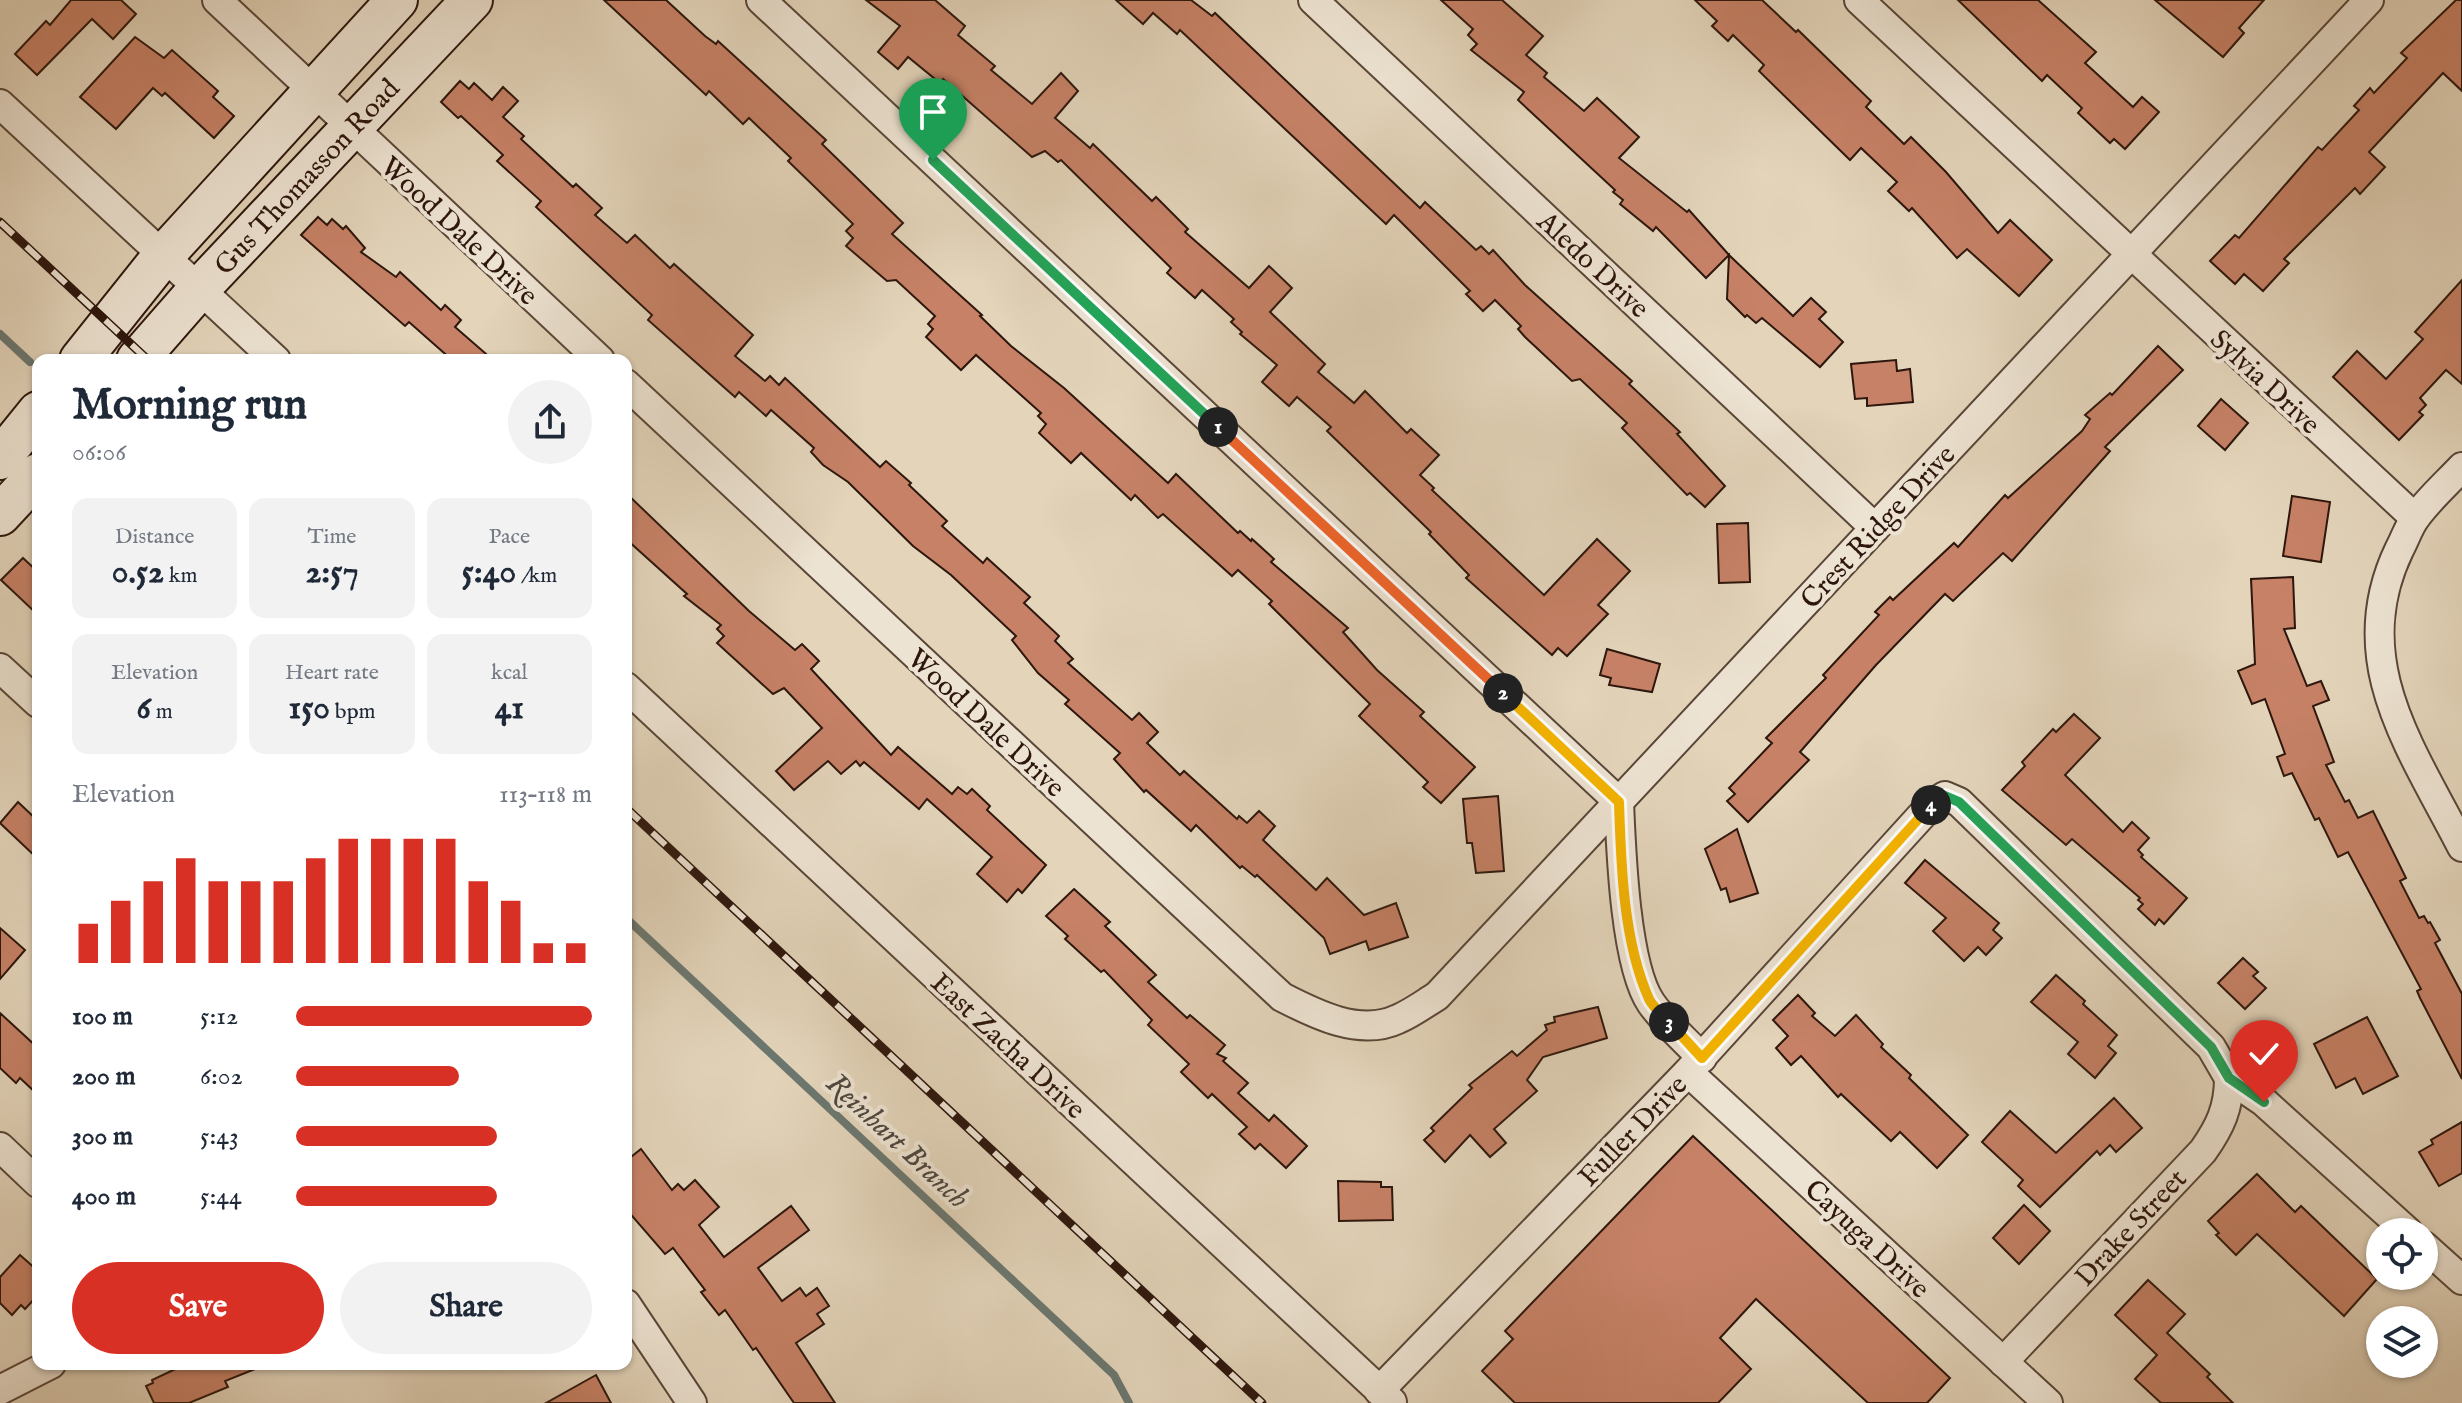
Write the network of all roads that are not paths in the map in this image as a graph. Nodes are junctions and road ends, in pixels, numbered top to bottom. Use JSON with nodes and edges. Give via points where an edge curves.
{"nodes":[{"id":1,"x":217,"y":0,"type":"edge"},
{"id":2,"x":397,"y":0,"type":"edge"},
{"id":3,"x":472,"y":0,"type":"edge"},
{"id":4,"x":761,"y":0,"type":"edge"},
{"id":5,"x":1313,"y":0,"type":"edge"},
{"id":6,"x":2369,"y":0,"type":"edge"},
{"id":7,"x":1863,"y":1,"type":"edge"},
{"id":8,"x":312,"y":89,"type":"junction"},
{"id":9,"x":0,"y":104,"type":"edge"},
{"id":10,"x":351,"y":128,"type":"junction"},
{"id":11,"x":2132,"y":253,"type":"junction"},
{"id":12,"x":163,"y":256,"type":"junction"},
{"id":13,"x":199,"y":289,"type":"junction"},
{"id":14,"x":85,"y":354,"type":"edge"},
{"id":15,"x":143,"y":354,"type":"edge"},
{"id":16,"x":269,"y":354,"type":"edge"},
{"id":17,"x":594,"y":354,"type":"edge"},
{"id":18,"x":632,"y":390,"type":"edge"},
{"id":19,"x":32,"y":419,"type":"edge"},
{"id":20,"x":0,"y":459,"type":"edge"},
{"id":21,"x":2462,"y":467,"type":"edge"},
{"id":22,"x":32,"y":480,"type":"edge"},
{"id":23,"x":0,"y":515,"type":"edge"},
{"id":24,"x":2415,"y":518,"type":"junction"},
{"id":25,"x":1875,"y":528,"type":"junction"},
{"id":26,"x":0,"y":668,"type":"edge"},
{"id":27,"x":632,"y":693,"type":"edge"},
{"id":28,"x":32,"y":697,"type":"edge"},
{"id":29,"x":1619,"y":802,"type":"junction"},
{"id":30,"x":2462,"y":847,"type":"edge"},
{"id":31,"x":1557,"y":868,"type":"junction"},
{"id":32,"x":1622,"y":875,"type":"junction"},
{"id":33,"x":1367,"y":1025,"type":"joint"},
{"id":34,"x":1695,"y":1065,"type":"junction"},
{"id":35,"x":2229,"y":1078,"type":"junction"},
{"id":36,"x":0,"y":1147,"type":"edge"},
{"id":37,"x":32,"y":1177,"type":"edge"},
{"id":38,"x":2392,"y":1218,"type":"edge"},
{"id":39,"x":2438,"y":1259,"type":"edge"},
{"id":40,"x":2462,"y":1280,"type":"edge"},
{"id":41,"x":632,"y":1313,"type":"edge"},
{"id":42,"x":2003,"y":1362,"type":"junction"},
{"id":43,"x":39,"y":1370,"type":"edge"},
{"id":44,"x":0,"y":1390,"type":"edge"},
{"id":45,"x":1386,"y":1397,"type":"edge"},
{"id":46,"x":692,"y":1403,"type":"edge"},
{"id":47,"x":2048,"y":1403,"type":"edge"}],
"edges":[{"from":1,"to":8,"type":"street","name":"Wood Dale Drive"},
{"from":2,"to":8,"type":"main road","name":"Gus Thomasson Road"},
{"from":3,"to":10,"type":"main road","name":"Gus Thomasson Road"},
{"from":4,"to":29,"type":"street"},
{"from":5,"to":25,"type":"street","name":"Aledo Drive"},
{"from":6,"to":11,"type":"street","name":"Crest Ridge Drive"},
{"from":7,"to":11,"type":"street","name":"Sylvia Drive"},
{"from":8,"to":10,"type":"street","name":"Wood Dale Drive"},
{"from":8,"to":12,"type":"main road","name":"Gus Thomasson Road"},
{"from":9,"to":12,"type":"street"},
{"from":10,"to":13,"type":"main road","name":"Gus Thomasson Road"},
{"from":10,"to":17,"type":"street","name":"Wood Dale Drive"},
{"from":11,"to":24,"type":"street","name":"Sylvia Drive"},
{"from":11,"to":25,"type":"street","name":"Crest Ridge Drive"},
{"from":12,"to":13,"type":"street"},
{"from":12,"to":14,"type":"main road","name":"Gus Thomasson Road"},
{"from":13,"to":15,"type":"main road","name":"Gus Thomasson Road"},
{"from":13,"to":16,"type":"street"},
{"from":18,"to":33,"type":"street","name":"Wood Dale Drive","via":[[1282,997],[1322,1018]]},
{"from":19,"to":20,"type":"main road"},
{"from":21,"to":24,"type":"street"},
{"from":22,"to":23,"type":"main road"},
{"from":24,"to":30,"type":"street","via":[[2389,572],[2378,619],[2382,676],[2399,723]]},
{"from":25,"to":29,"type":"street","name":"Crest Ridge Drive"},
{"from":26,"to":28,"type":"street"},
{"from":27,"to":45,"type":"street","name":"East Zacha Drive"},
{"from":29,"to":31,"type":"street","name":"Crest Ridge Drive"},
{"from":29,"to":32,"type":"street","name":"Cayuga Drive"},
{"from":31,"to":32,"type":"street","via":[[1585,859],[1605,862]]},
{"from":31,"to":33,"type":"street","name":"Crest Ridge Drive","via":[[1437,996],[1396,1021]]},
{"from":32,"to":34,"type":"street","name":"Cayuga Drive","via":[[1637,962],[1650,1001]]},
{"from":34,"to":35,"type":"street","name":"Fuller Drive","via":[[1945,796],[1959,802],[2211,1047]]},
{"from":34,"to":42,"type":"street","name":"Cayuga Drive"},
{"from":34,"to":45,"type":"street","name":"Fuller Drive"},
{"from":35,"to":38,"type":"street","via":[[2264,1102]]},
{"from":35,"to":42,"type":"street","name":"Drake Street","via":[[2221,1125],[2203,1151]]},
{"from":36,"to":37,"type":"street"},
{"from":39,"to":40,"type":"street"},
{"from":41,"to":46,"type":"street"},
{"from":42,"to":47,"type":"street","name":"Cayuga Drive"},
{"from":43,"to":44,"type":"street"}]}
